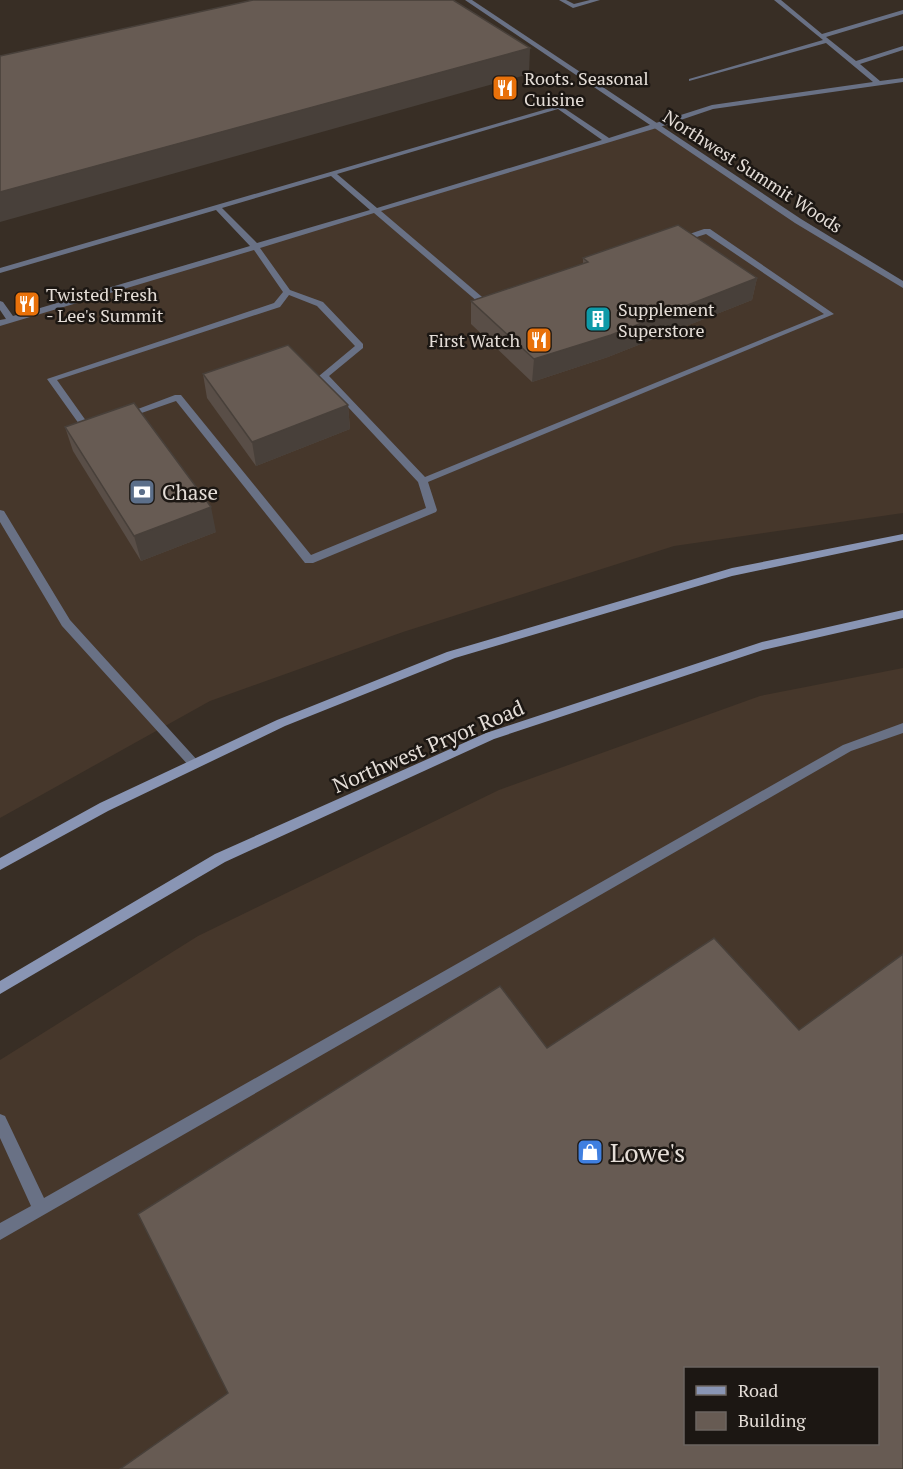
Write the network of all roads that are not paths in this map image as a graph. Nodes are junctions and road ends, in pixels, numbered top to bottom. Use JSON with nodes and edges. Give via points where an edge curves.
{"nodes":[{"id":1,"x":468,"y":0,"type":"edge"},
{"id":2,"x":561,"y":0,"type":"edge"},
{"id":3,"x":597,"y":0,"type":"edge"},
{"id":4,"x":777,"y":0,"type":"edge"},
{"id":5,"x":903,"y":12,"type":"edge"},
{"id":6,"x":824,"y":39,"type":"junction"},
{"id":7,"x":903,"y":48,"type":"edge"},
{"id":8,"x":855,"y":64,"type":"junction"},
{"id":9,"x":691,"y":80,"type":"dead end"},
{"id":10,"x":903,"y":80,"type":"edge"},
{"id":11,"x":879,"y":84,"type":"junction"},
{"id":12,"x":658,"y":126,"type":"junction"},
{"id":13,"x":608,"y":141,"type":"junction"},
{"id":14,"x":331,"y":173,"type":"junction"},
{"id":15,"x":218,"y":207,"type":"junction"},
{"id":16,"x":377,"y":211,"type":"junction"},
{"id":17,"x":674,"y":242,"type":"edge"},
{"id":18,"x":256,"y":247,"type":"junction"},
{"id":19,"x":0,"y":271,"type":"edge"},
{"id":20,"x":903,"y":285,"type":"edge"},
{"id":21,"x":287,"y":292,"type":"junction"},
{"id":22,"x":499,"y":302,"type":"edge"},
{"id":23,"x":0,"y":304,"type":"edge"},
{"id":24,"x":11,"y":320,"type":"junction"},
{"id":25,"x":0,"y":323,"type":"edge"},
{"id":26,"x":423,"y":481,"type":"junction"},
{"id":27,"x":0,"y":513,"type":"edge"},
{"id":28,"x":903,"y":537,"type":"edge"},
{"id":29,"x":903,"y":614,"type":"edge"},
{"id":30,"x":903,"y":728,"type":"edge"},
{"id":31,"x":194,"y":764,"type":"junction"},
{"id":32,"x":0,"y":864,"type":"edge"},
{"id":33,"x":0,"y":988,"type":"edge"},
{"id":34,"x":0,"y":1121,"type":"edge"},
{"id":35,"x":40,"y":1209,"type":"junction"},
{"id":36,"x":0,"y":1233,"type":"edge"}],
"edges":[{"from":1,"to":12,"type":"street","name":"Northwest Summit Woods"},
{"from":2,"to":3,"type":"street","via":[[573,6]]},
{"from":4,"to":6,"type":"street"},
{"from":5,"to":6,"type":"street"},
{"from":6,"to":8,"type":"street"},
{"from":6,"to":9,"type":"street"},
{"from":7,"to":8,"type":"street"},
{"from":8,"to":11,"type":"street"},
{"from":10,"to":11,"type":"street"},
{"from":11,"to":12,"type":"street","via":[[712,107]]},
{"from":12,"to":13,"type":"street"},
{"from":12,"to":20,"type":"street","name":"Northwest Summit Woods"},
{"from":13,"to":14,"type":"street","via":[[559,107]]},
{"from":13,"to":16,"type":"street"},
{"from":14,"to":15,"type":"street"},
{"from":14,"to":16,"type":"street"},
{"from":15,"to":18,"type":"street"},
{"from":15,"to":19,"type":"street"},
{"from":16,"to":18,"type":"street"},
{"from":16,"to":22,"type":"street","via":[[488,306]]},
{"from":17,"to":26,"type":"street","via":[[706,231],[830,314]]},
{"from":18,"to":21,"type":"street"},
{"from":18,"to":24,"type":"street"},
{"from":21,"to":26,"type":"street","via":[[320,304],[360,346],[324,376]]},
{"from":21,"to":26,"type":"street","via":[[277,305],[52,379],[87,429],[178,397],[309,560],[432,510]]},
{"from":23,"to":24,"type":"street"},
{"from":24,"to":25,"type":"street"},
{"from":27,"to":31,"type":"street","via":[[66,624]]},
{"from":28,"to":31,"type":"main road","via":[[732,572],[451,655],[281,723]]},
{"from":29,"to":33,"type":"main road","name":"Northwest Pryor Road","via":[[762,646],[490,736],[220,858]]},
{"from":30,"to":35,"type":"street","via":[[847,748]]},
{"from":31,"to":32,"type":"main road","via":[[104,807]]},
{"from":34,"to":35,"type":"street"},
{"from":35,"to":36,"type":"street"}]}
